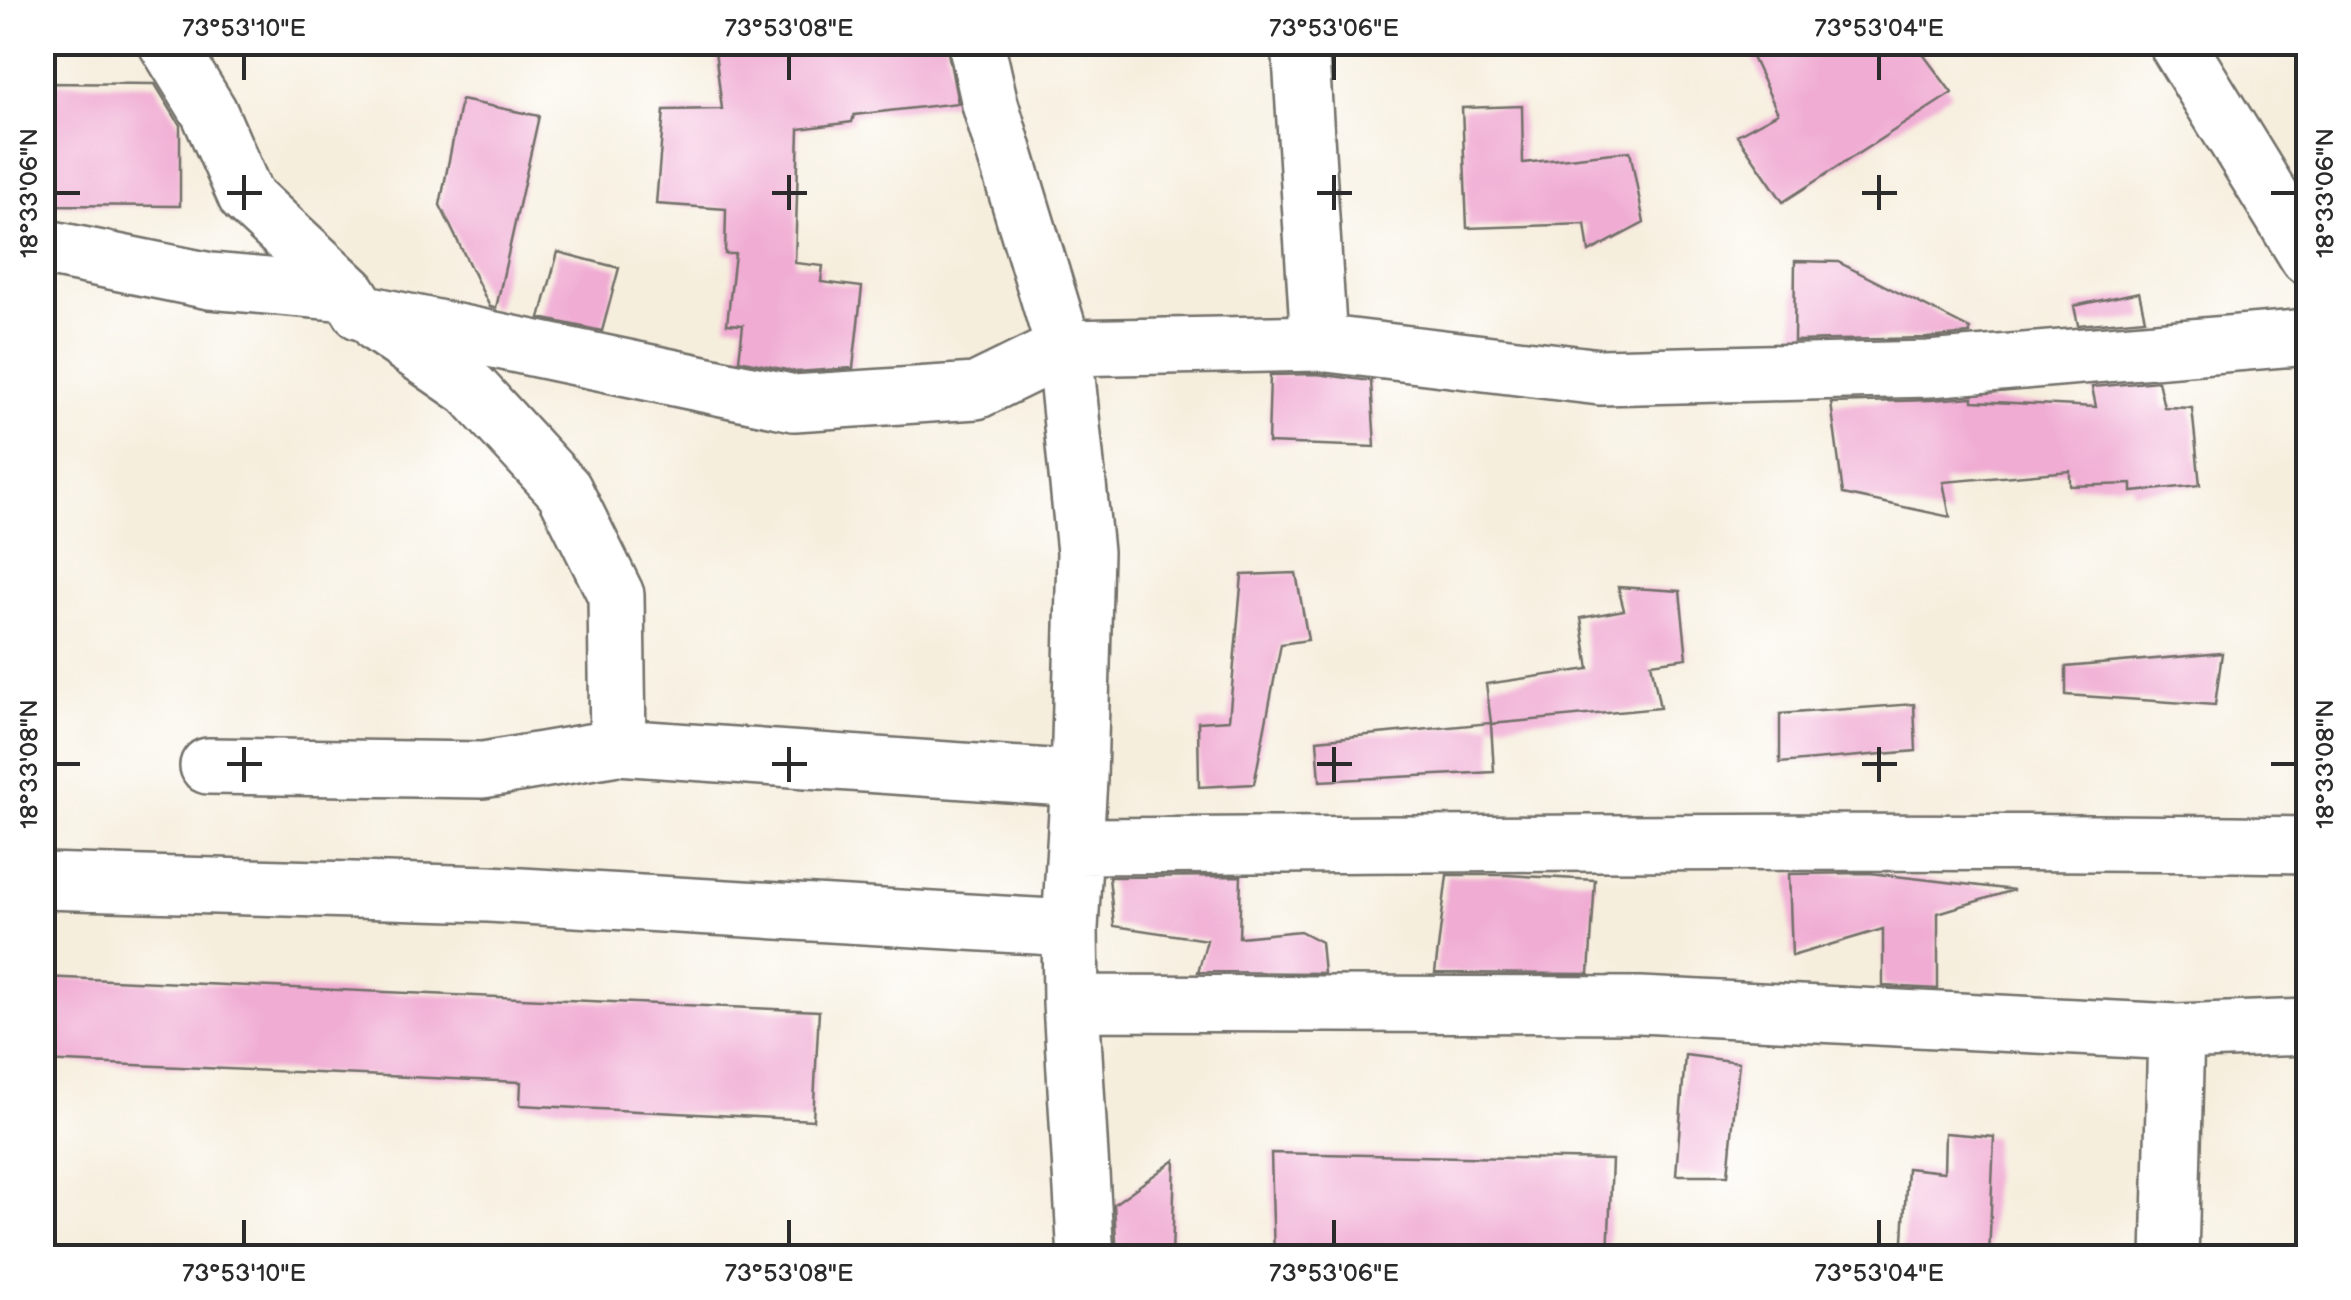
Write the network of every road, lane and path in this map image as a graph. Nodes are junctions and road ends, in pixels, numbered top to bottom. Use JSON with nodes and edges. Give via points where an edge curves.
{"nodes":[{"id":1,"x":166,"y":42,"type":"edge"},
{"id":2,"x":976,"y":42,"type":"edge"},
{"id":3,"x":1300,"y":42,"type":"edge"},
{"id":4,"x":2176,"y":42,"type":"edge"},
{"id":5,"x":42,"y":246,"type":"edge"},
{"id":6,"x":2308,"y":257,"type":"edge"},
{"id":7,"x":355,"y":303,"type":"junction"},
{"id":8,"x":2308,"y":337,"type":"edge"},
{"id":9,"x":1320,"y":343,"type":"junction"},
{"id":10,"x":1064,"y":348,"type":"junction"},
{"id":11,"x":618,"y":746,"type":"junction"},
{"id":12,"x":208,"y":766,"type":"dead end"},
{"id":13,"x":1079,"y":780,"type":"junction"},
{"id":14,"x":2308,"y":845,"type":"edge"},
{"id":15,"x":1075,"y":846,"type":"junction"},
{"id":16,"x":42,"y":880,"type":"edge"},
{"id":17,"x":1070,"y":928,"type":"junction"},
{"id":18,"x":1071,"y":1003,"type":"junction"},
{"id":19,"x":2308,"y":1027,"type":"edge"},
{"id":20,"x":2176,"y":1032,"type":"junction"},
{"id":21,"x":1086,"y":1258,"type":"edge"},
{"id":22,"x":2170,"y":1258,"type":"edge"}],
"edges":[{"from":1,"to":7,"type":"street","via":[[209,112],[246,197]]},
{"from":2,"to":10,"type":"street"},
{"from":3,"to":9,"type":"street"},
{"from":4,"to":6,"type":"street"},
{"from":5,"to":7,"type":"street"},
{"from":7,"to":10,"type":"street","via":[[794,403],[976,391]]},
{"from":7,"to":11,"type":"street","via":[[471,388],[564,490],[616,595]]},
{"from":8,"to":9,"type":"street","via":[[1928,369],[1600,377]]},
{"from":9,"to":10,"type":"street"},
{"from":10,"to":13,"type":"street","via":[[1085,552]]},
{"from":11,"to":12,"type":"street","via":[[483,770]]},
{"from":11,"to":13,"type":"street"},
{"from":13,"to":15,"type":"street"},
{"from":14,"to":15,"type":"street"},
{"from":15,"to":17,"type":"street"},
{"from":16,"to":17,"type":"street","via":[[490,894]]},
{"from":17,"to":18,"type":"street"},
{"from":18,"to":20,"type":"street","via":[[1640,1005]]},
{"from":18,"to":21,"type":"street"},
{"from":19,"to":20,"type":"street"},
{"from":20,"to":22,"type":"street"}]}
